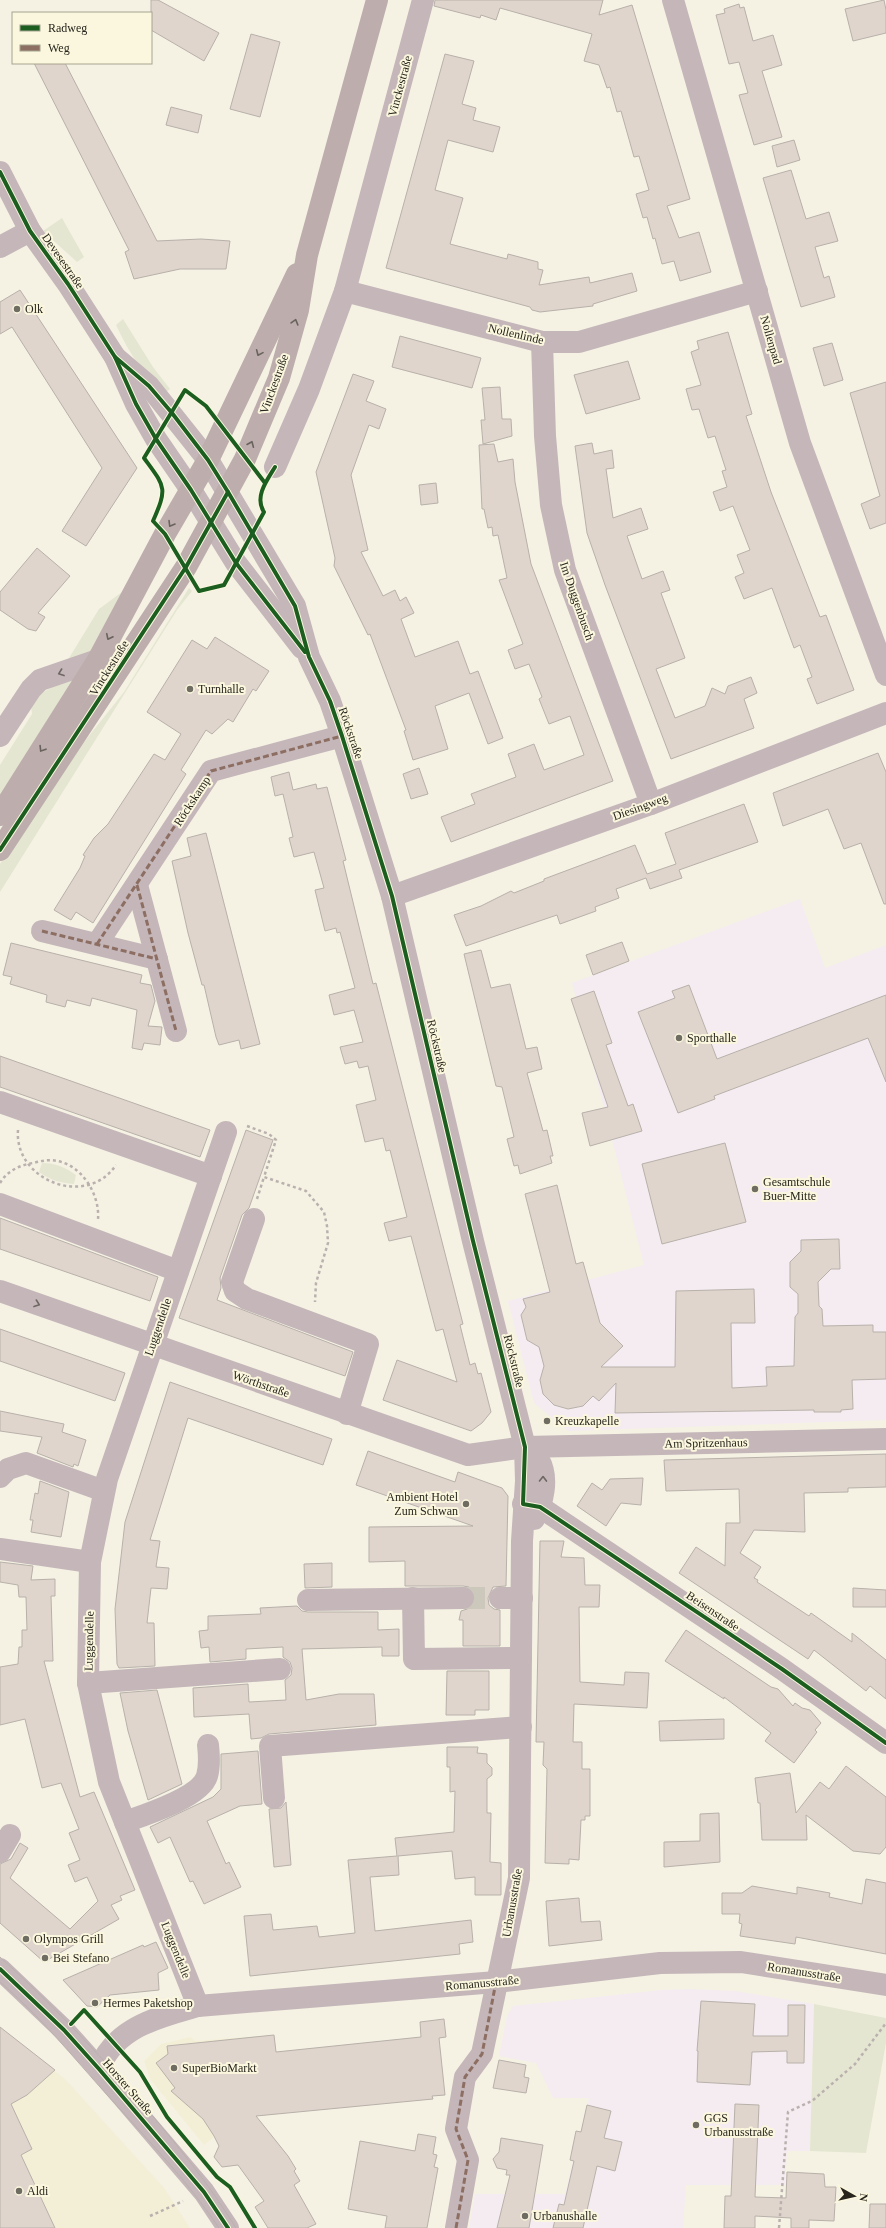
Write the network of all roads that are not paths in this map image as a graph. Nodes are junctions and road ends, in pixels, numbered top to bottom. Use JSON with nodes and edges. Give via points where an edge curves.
{"nodes":[{"id":1,"x":377,"y":0,"type":"edge"},
{"id":2,"x":423,"y":0,"type":"edge"},
{"id":3,"x":672,"y":0,"type":"edge"},
{"id":4,"x":0,"y":172,"type":"edge"},
{"id":5,"x":30,"y":231,"type":"junction"},
{"id":6,"x":0,"y":247,"type":"edge"},
{"id":7,"x":307,"y":255,"type":"junction"},
{"id":8,"x":345,"y":291,"type":"junction"},
{"id":9,"x":756,"y":291,"type":"junction"},
{"id":10,"x":542,"y":342,"type":"junction"},
{"id":11,"x":115,"y":357,"type":"junction"},
{"id":12,"x":208,"y":460,"type":"junction"},
{"id":13,"x":275,"y":467,"type":"dead end"},
{"id":14,"x":191,"y":490,"type":"junction"},
{"id":15,"x":228,"y":492,"type":"junction"},
{"id":16,"x":211,"y":521,"type":"junction"},
{"id":17,"x":309,"y":657,"type":"junction"},
{"id":18,"x":98,"y":660,"type":"junction"},
{"id":19,"x":886,"y":675,"type":"edge"},
{"id":20,"x":886,"y":713,"type":"edge"},
{"id":21,"x":0,"y":736,"type":"edge"},
{"id":22,"x":342,"y":736,"type":"junction"},
{"id":23,"x":651,"y":804,"type":"junction"},
{"id":24,"x":0,"y":815,"type":"edge"},
{"id":25,"x":0,"y":850,"type":"edge"},
{"id":26,"x":137,"y":885,"type":"junction"},
{"id":27,"x":392,"y":896,"type":"junction"},
{"id":28,"x":42,"y":931,"type":"dead end"},
{"id":29,"x":97,"y":944,"type":"junction"},
{"id":30,"x":157,"y":959,"type":"junction"},
{"id":31,"x":176,"y":1031,"type":"dead end"},
{"id":32,"x":0,"y":1102,"type":"edge"},
{"id":33,"x":226,"y":1132,"type":"road end"},
{"id":34,"x":212,"y":1176,"type":"junction"},
{"id":35,"x":0,"y":1204,"type":"edge"},
{"id":36,"x":254,"y":1219,"type":"dead end"},
{"id":37,"x":178,"y":1271,"type":"junction"},
{"id":38,"x":0,"y":1291,"type":"edge"},
{"id":39,"x":152,"y":1345,"type":"junction"},
{"id":40,"x":347,"y":1414,"type":"junction"},
{"id":41,"x":886,"y":1439,"type":"edge"},
{"id":42,"x":525,"y":1447,"type":"junction"},
{"id":43,"x":0,"y":1477,"type":"edge"},
{"id":44,"x":104,"y":1491,"type":"junction"},
{"id":45,"x":532,"y":1506,"type":"junction"},
{"id":46,"x":0,"y":1549,"type":"edge"},
{"id":47,"x":90,"y":1562,"type":"junction"},
{"id":48,"x":413,"y":1598,"type":"junction"},
{"id":49,"x":463,"y":1598,"type":"tunnel mouth"},
{"id":50,"x":500,"y":1598,"type":"tunnel mouth"},
{"id":51,"x":522,"y":1598,"type":"junction"},
{"id":52,"x":308,"y":1600,"type":"dead end"},
{"id":53,"x":521,"y":1658,"type":"junction"},
{"id":54,"x":280,"y":1669,"type":"dead end"},
{"id":55,"x":88,"y":1682,"type":"junction"},
{"id":56,"x":520,"y":1727,"type":"junction"},
{"id":57,"x":886,"y":1743,"type":"edge"},
{"id":58,"x":208,"y":1744,"type":"dead end"},
{"id":59,"x":274,"y":1798,"type":"dead end"},
{"id":60,"x":125,"y":1822,"type":"junction"},
{"id":61,"x":0,"y":1969,"type":"edge"},
{"id":62,"x":496,"y":1982,"type":"junction"},
{"id":63,"x":886,"y":1985,"type":"edge"},
{"id":64,"x":198,"y":2006,"type":"junction"},
{"id":65,"x":100,"y":2069,"type":"junction"},
{"id":66,"x":228,"y":2228,"type":"edge"},
{"id":67,"x":456,"y":2228,"type":"edge"}],
"edges":[{"from":1,"to":7,"type":"main road","name":"Vinckestraße"},
{"from":2,"to":8,"type":"street","name":"Vinckestraße"},
{"from":3,"to":9,"type":"street","name":"Nollenpad"},
{"from":4,"to":5,"type":"street","name":"Devesestraße"},
{"from":5,"to":6,"type":"street"},
{"from":5,"to":11,"type":"street","name":"Devesestraße"},
{"from":7,"to":12,"type":"main road","name":"Vinckestraße","one_way":true},
{"from":15,"to":7,"type":"main road","name":"Vinckestraße","one_way":true,"via":[[279,378],[298,310]]},
{"from":8,"to":10,"type":"street","name":"Nollenlinde"},
{"from":8,"to":13,"type":"street","name":"Vinckestraße","via":[[309,390]]},
{"from":9,"to":10,"type":"street","name":"Nollenlinde","via":[[579,342]]},
{"from":9,"to":19,"type":"street","name":"Nollenpad","via":[[800,443]]},
{"from":10,"to":23,"type":"street","name":"Im Duggenbusch","via":[[545,436],[551,505],[565,570]]},
{"from":11,"to":12,"type":"street","name":"Devesestraße","via":[[149,386]]},
{"from":11,"to":14,"type":"street","name":"Devesestraße","via":[[136,404],[156,439]]},
{"from":12,"to":14,"type":"main road","name":"Vinckestraße"},
{"from":12,"to":15,"type":"street","name":"Röckstraße"},
{"from":14,"to":16,"type":"street","name":"Röckstraße"},
{"from":14,"to":18,"type":"main road","name":"Vinckestraße","one_way":true},
{"from":15,"to":16,"type":"main road","name":"Vinckestraße"},
{"from":15,"to":17,"type":"street","name":"Röckstraße","via":[[295,606]]},
{"from":16,"to":17,"type":"street","name":"Röckstraße","via":[[236,563]]},
{"from":16,"to":25,"type":"main road","name":"Vinckestraße","via":[[186,567]]},
{"from":17,"to":22,"type":"street","name":"Röckstraße","via":[[330,701]]},
{"from":18,"to":21,"type":"street","name":"Vinckestraße","one_way":true,"via":[[40,680],[31,689]]},
{"from":18,"to":24,"type":"main road","name":"Vinckestraße","one_way":true},
{"from":20,"to":23,"type":"street","name":"Diesingweg"},
{"from":22,"to":26,"type":"street","name":"Röckskamp","via":[[211,771]]},
{"from":22,"to":27,"type":"street","name":"Röckstraße"},
{"from":23,"to":27,"type":"street","name":"Diesingweg"},
{"from":26,"to":29,"type":"street","name":"Röckskamp"},
{"from":26,"to":30,"type":"street"},
{"from":27,"to":42,"type":"street","name":"Röckstraße","via":[[473,1241]]},
{"from":28,"to":29,"type":"street"},
{"from":29,"to":30,"type":"street"},
{"from":30,"to":31,"type":"street"},
{"from":32,"to":34,"type":"street"},
{"from":33,"to":34,"type":"street","name":"Luggendelle"},
{"from":34,"to":37,"type":"street","name":"Luggendelle"},
{"from":35,"to":37,"type":"street"},
{"from":36,"to":40,"type":"street","via":[[232,1282],[235,1292],[247,1299],[368,1344]]},
{"from":37,"to":39,"type":"street","name":"Luggendelle"},
{"from":38,"to":39,"type":"street","name":"Wörthstraße","one_way":true},
{"from":39,"to":40,"type":"street","name":"Wörthstraße"},
{"from":39,"to":44,"type":"street","name":"Luggendelle"},
{"from":40,"to":42,"type":"street","name":"Wörthstraße","via":[[468,1455]]},
{"from":41,"to":42,"type":"street","name":"Am Spritzenhaus"},
{"from":42,"to":45,"type":"street","name":"Urbanusstraße"},
{"from":43,"to":44,"type":"street","via":[[8,1469],[26,1463]]},
{"from":44,"to":47,"type":"street","name":"Luggendelle"},
{"from":45,"to":51,"type":"street","name":"Urbanusstraße","via":[[522,1541]]},
{"from":45,"to":57,"type":"street","name":"Beisenstraße","via":[[782,1669]]},
{"from":46,"to":47,"type":"street"},
{"from":47,"to":55,"type":"street","name":"Luggendelle"},
{"from":48,"to":49,"type":"street"},
{"from":48,"to":52,"type":"street"},
{"from":48,"to":53,"type":"street","via":[[414,1659]]},
{"from":50,"to":51,"type":"street"},
{"from":51,"to":53,"type":"street","name":"Urbanusstraße"},
{"from":53,"to":56,"type":"street","name":"Urbanusstraße"},
{"from":54,"to":55,"type":"street"},
{"from":55,"to":60,"type":"street","name":"Luggendelle","via":[[109,1782]]},
{"from":56,"to":59,"type":"street","via":[[270,1746]]},
{"from":56,"to":62,"type":"street","name":"Urbanusstraße","via":[[519,1878]]},
{"from":58,"to":60,"type":"street","via":[[207,1777],[201,1786],[171,1803]]},
{"from":60,"to":64,"type":"street","name":"Luggendelle"},
{"from":61,"to":65,"type":"street","name":"Horster Straße","via":[[64,2030]]},
{"from":62,"to":63,"type":"street","name":"Romanusstraße","via":[[660,1963],[741,1962]]},
{"from":62,"to":64,"type":"street","name":"Romanusstraße"},
{"from":62,"to":67,"type":"street","name":"Urbanusstraße","via":[[482,2054],[466,2077],[456,2129],[468,2160]]},
{"from":64,"to":65,"type":"street","name":"Romanusstraße","via":[[125,2033],[107,2052]]},
{"from":65,"to":66,"type":"street","name":"Horster Straße","via":[[204,2192]]}]}
